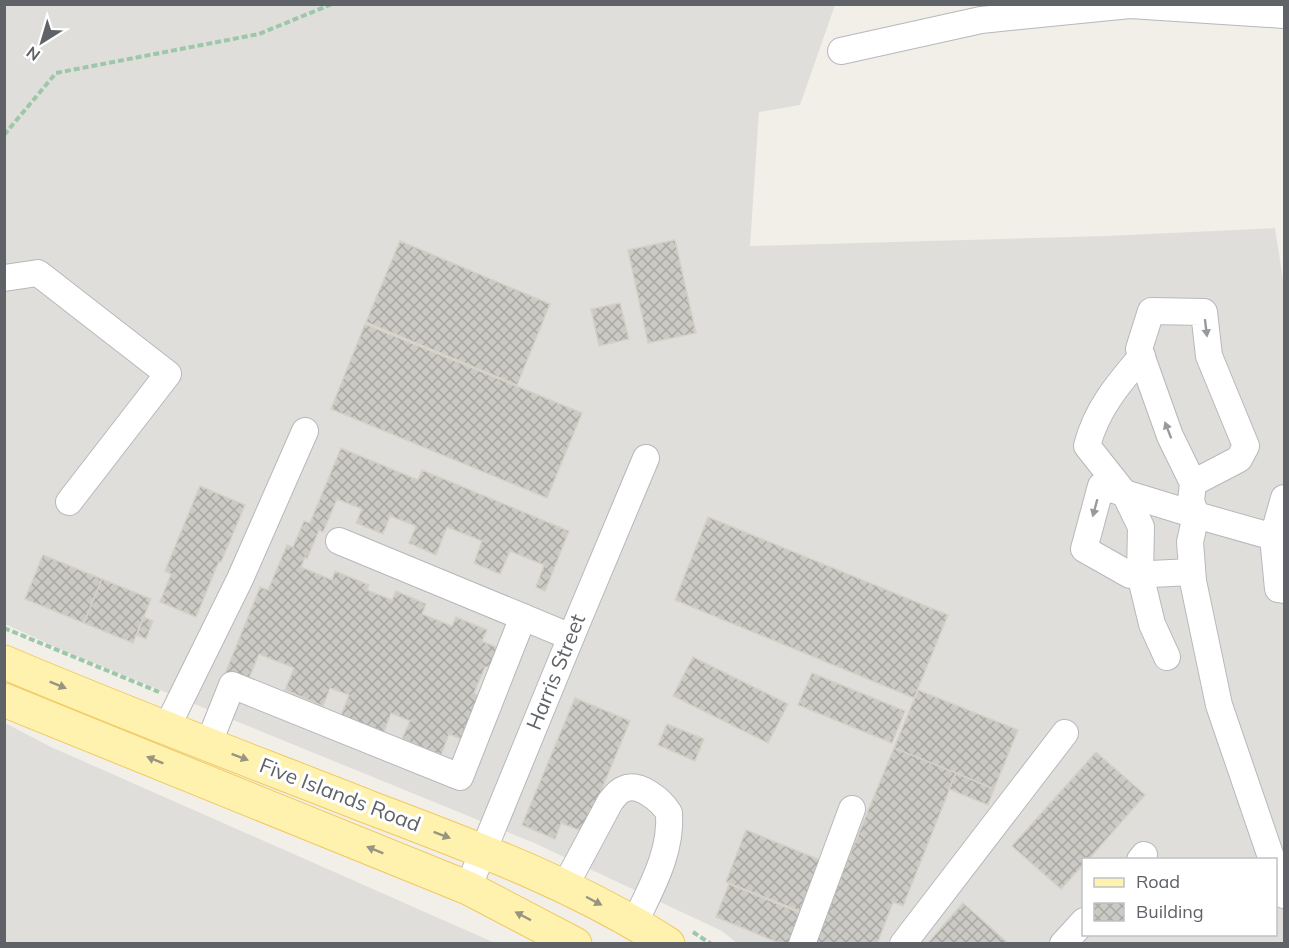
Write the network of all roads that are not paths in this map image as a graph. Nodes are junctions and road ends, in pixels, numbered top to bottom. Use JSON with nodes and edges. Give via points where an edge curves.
{"nodes":[{"id":1,"x":1284,"y":15,"type":"edge"},
{"id":2,"x":841,"y":51,"type":"dead end"},
{"id":3,"x":4,"y":278,"type":"edge"},
{"id":4,"x":1142,"y":356,"type":"junction"},
{"id":5,"x":305,"y":431,"type":"dead end"},
{"id":6,"x":646,"y":458,"type":"dead end"},
{"id":7,"x":1193,"y":483,"type":"junction"},
{"id":8,"x":1125,"y":494,"type":"junction"},
{"id":9,"x":1284,"y":499,"type":"edge"},
{"id":10,"x":69,"y":502,"type":"dead end"},
{"id":11,"x":1196,"y":515,"type":"junction"},
{"id":12,"x":1279,"y":538,"type":"edge"},
{"id":13,"x":339,"y":541,"type":"dead end"},
{"id":14,"x":1192,"y":572,"type":"junction"},
{"id":15,"x":1140,"y":574,"type":"junction"},
{"id":16,"x":1284,"y":590,"type":"edge"},
{"id":17,"x":523,"y":617,"type":"junction"},
{"id":18,"x":571,"y":637,"type":"junction"},
{"id":19,"x":1167,"y":657,"type":"dead end"},
{"id":20,"x":4,"y":662,"type":"edge"},
{"id":21,"x":4,"y":700,"type":"edge"},
{"id":22,"x":167,"y":727,"type":"junction"},
{"id":23,"x":1065,"y":733,"type":"dead end"},
{"id":24,"x":208,"y":745,"type":"junction"},
{"id":25,"x":852,"y":809,"type":"dead end"},
{"id":26,"x":484,"y":851,"type":"junction"},
{"id":27,"x":1271,"y":858,"type":"edge"},
{"id":28,"x":1277,"y":875,"type":"edge"},
{"id":29,"x":565,"y":886,"type":"junction"},
{"id":30,"x":468,"y":888,"type":"junction"},
{"id":31,"x":1284,"y":895,"type":"edge"},
{"id":32,"x":635,"y":922,"type":"junction"},
{"id":33,"x":1082,"y":922,"type":"edge"},
{"id":34,"x":575,"y":944,"type":"edge"},
{"id":35,"x":668,"y":944,"type":"edge"},
{"id":36,"x":802,"y":944,"type":"edge"},
{"id":37,"x":903,"y":944,"type":"edge"},
{"id":38,"x":1063,"y":944,"type":"edge"}],
"edges":[{"from":1,"to":2,"type":"street","via":[[1130,5],[981,21]]},
{"from":3,"to":10,"type":"street","via":[[38,273],[168,374]]},
{"from":7,"to":4,"type":"street","one_way":true,"via":[[1170,436]]},
{"from":4,"to":7,"type":"street","one_way":true,"via":[[1139,349],[1151,311],[1204,312],[1209,356],[1246,446],[1239,459]]},
{"from":4,"to":8,"type":"street","via":[[1105,404],[1092,426],[1087,446]]},
{"from":5,"to":22,"type":"street","via":[[240,579]]},
{"from":6,"to":18,"type":"street","name":"Harris Street"},
{"from":7,"to":11,"type":"street","via":[[1191,501]]},
{"from":8,"to":11,"type":"street"},
{"from":8,"to":15,"type":"street","via":[[1141,527]]},
{"from":8,"to":15,"type":"street","one_way":true,"via":[[1101,486],[1084,549],[1130,575]]},
{"from":9,"to":12,"type":"street"},
{"from":11,"to":12,"type":"street"},
{"from":11,"to":14,"type":"street","via":[[1190,542]]},
{"from":12,"to":16,"type":"street","via":[[1278,590]]},
{"from":13,"to":17,"type":"street"},
{"from":14,"to":15,"type":"street"},
{"from":14,"to":27,"type":"street","via":[[1219,705]]},
{"from":15,"to":19,"type":"street","via":[[1152,624]]},
{"from":17,"to":18,"type":"street"},
{"from":17,"to":24,"type":"street","via":[[459,777],[232,686]]},
{"from":18,"to":26,"type":"street","name":"Harris Street"},
{"from":20,"to":22,"type":"main road","name":"Five Islands Road","one_way":true},
{"from":30,"to":21,"type":"main road","name":"Five Islands Road","one_way":true},
{"from":22,"to":24,"type":"main road","name":"Five Islands Road"},
{"from":23,"to":37,"type":"street"},
{"from":24,"to":26,"type":"main road","name":"Five Islands Road","one_way":true},
{"from":25,"to":36,"type":"street"},
{"from":26,"to":29,"type":"main road","name":"Five Islands Road"},
{"from":26,"to":30,"type":"street","name":"Harris Street"},
{"from":28,"to":31,"type":"street"},
{"from":29,"to":32,"type":"main road","name":"Five Islands Road","one_way":true},
{"from":29,"to":32,"type":"street","via":[[616,794],[624,788],[634,788],[653,795],[669,813],[669,834],[659,872]]},
{"from":34,"to":30,"type":"main road","name":"Five Islands Road","one_way":true},
{"from":32,"to":35,"type":"main road","name":"Five Islands Road"},
{"from":33,"to":38,"type":"street"}]}
